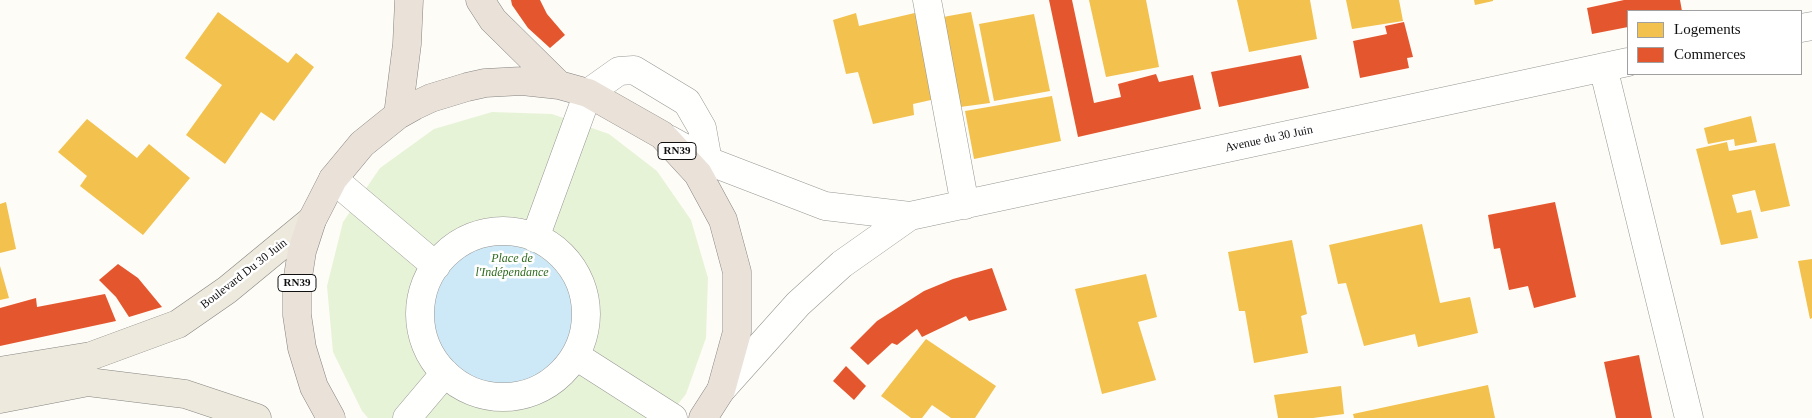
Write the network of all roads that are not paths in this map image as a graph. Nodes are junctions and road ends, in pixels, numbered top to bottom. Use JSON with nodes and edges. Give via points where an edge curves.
{"nodes":[{"id":1,"x":410,"y":0,"type":"edge"},
{"id":2,"x":480,"y":0,"type":"edge"},
{"id":3,"x":927,"y":0,"type":"edge"},
{"id":4,"x":1616,"y":64,"type":"edge"},
{"id":5,"x":559,"y":85,"type":"junction"},
{"id":6,"x":588,"y":93,"type":"junction"},
{"id":7,"x":398,"y":116,"type":"junction"},
{"id":8,"x":662,"y":135,"type":"junction"},
{"id":9,"x":708,"y":161,"type":"junction"},
{"id":10,"x":333,"y":179,"type":"junction"},
{"id":11,"x":965,"y":205,"type":"junction"},
{"id":12,"x":910,"y":216,"type":"junction"},
{"id":13,"x":312,"y":220,"type":"junction"},
{"id":14,"x":536,"y":238,"type":"junction"},
{"id":15,"x":436,"y":266,"type":"junction"},
{"id":16,"x":576,"y":356,"type":"junction"},
{"id":17,"x":0,"y":371,"type":"edge"},
{"id":18,"x":445,"y":373,"type":"junction"},
{"id":19,"x":721,"y":390,"type":"junction"},
{"id":20,"x":0,"y":399,"type":"edge"},
{"id":21,"x":257,"y":418,"type":"edge"},
{"id":22,"x":331,"y":418,"type":"edge"},
{"id":23,"x":407,"y":418,"type":"edge"},
{"id":24,"x":673,"y":418,"type":"edge"},
{"id":25,"x":703,"y":418,"type":"edge"},
{"id":26,"x":1689,"y":418,"type":"edge"}],
"edges":[{"from":1,"to":7,"type":"highway"},
{"from":2,"to":5,"type":"highway","number":"RN39","via":[[493,20]]},
{"from":3,"to":11,"type":"street"},
{"from":4,"to":11,"type":"street","name":"Avenue du 30 Juin"},
{"from":4,"to":26,"type":"street"},
{"from":5,"to":6,"type":"highway","number":"RN39"},
{"from":5,"to":7,"type":"highway","via":[[522,81],[485,83],[431,98]]},
{"from":6,"to":8,"type":"highway","number":"RN39"},
{"from":6,"to":9,"type":"street","via":[[619,72],[634,70],[687,102],[702,128]]},
{"from":6,"to":14,"type":"street"},
{"from":7,"to":10,"type":"highway","number":"RN39","via":[[362,144]]},
{"from":8,"to":9,"type":"street"},
{"from":8,"to":19,"type":"highway","number":"RN39","via":[[698,174],[723,220],[737,272],[737,332]]},
{"from":9,"to":12,"type":"street","via":[[825,206]]},
{"from":10,"to":13,"type":"highway","number":"RN39"},
{"from":10,"to":15,"type":"street"},
{"from":11,"to":12,"type":"street","name":"Avenue du 30 Juin"},
{"from":12,"to":19,"type":"street","via":[[842,264],[798,304]]},
{"from":13,"to":17,"type":"main road","name":"Boulevard Du 30 Juin","via":[[227,290],[178,324],[91,356]]},
{"from":13,"to":22,"type":"highway","number":"RN39","via":[[298,275],[297,315],[302,348],[314,387]]},
{"from":14,"to":15,"type":"street","via":[[510,232],[477,236],[458,244]]},
{"from":14,"to":16,"type":"street","via":[[568,262],[578,279],[586,318]]},
{"from":15,"to":18,"type":"street","via":[[423,291],[420,311],[428,350]]},
{"from":16,"to":18,"type":"street","via":[[564,372],[548,384],[510,397],[490,396],[471,390]]},
{"from":16,"to":24,"type":"street"},
{"from":18,"to":23,"type":"street"},
{"from":19,"to":25,"type":"highway","number":"RN39"},
{"from":20,"to":21,"type":"main road","via":[[88,382],[185,394]]}]}
